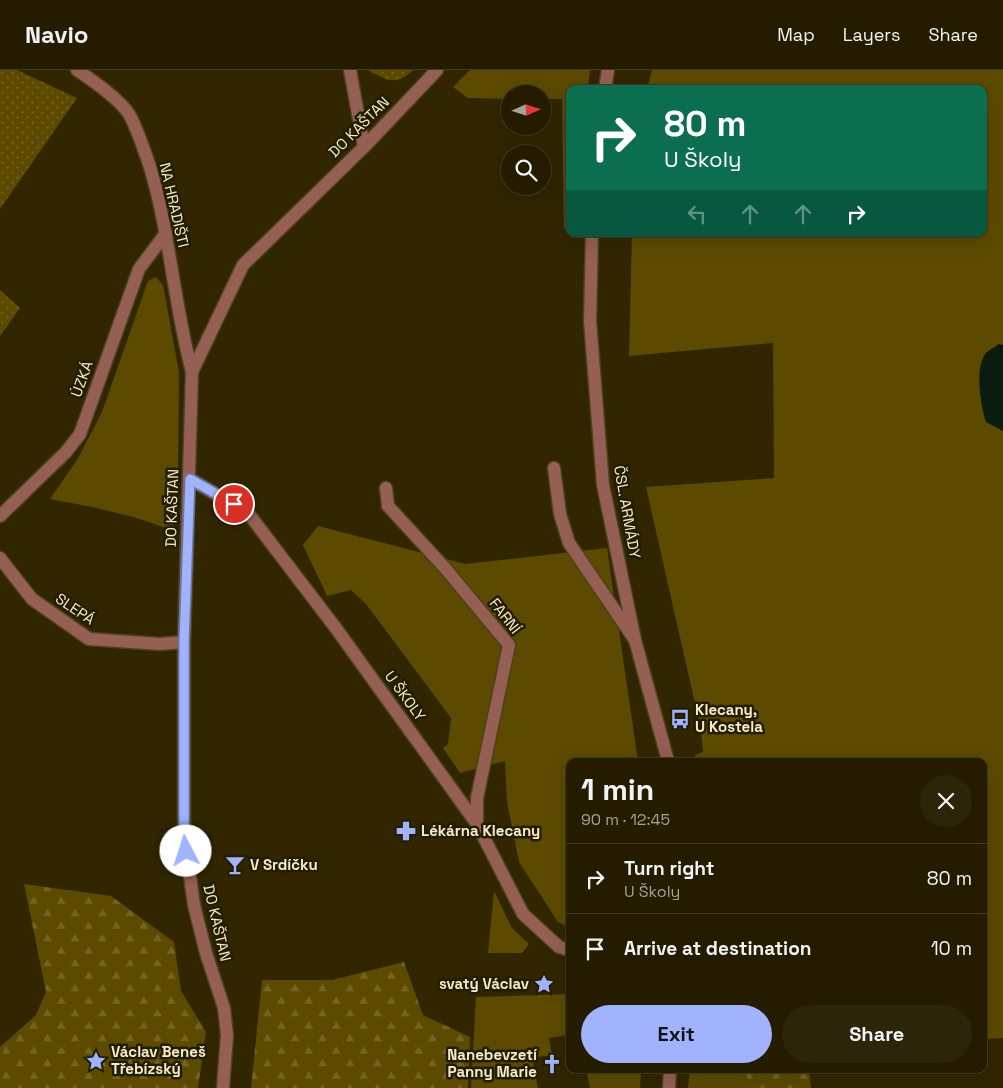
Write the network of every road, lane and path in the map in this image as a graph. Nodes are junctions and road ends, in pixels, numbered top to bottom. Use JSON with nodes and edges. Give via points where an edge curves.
{"nodes":[{"id":1,"x":77,"y":70,"type":"edge"},
{"id":2,"x":350,"y":70,"type":"edge"},
{"id":3,"x":437,"y":70,"type":"edge"},
{"id":4,"x":608,"y":70,"type":"edge"},
{"id":5,"x":606,"y":85,"type":"edge"},
{"id":6,"x":364,"y":147,"type":"junction"},
{"id":7,"x":166,"y":233,"type":"junction"},
{"id":8,"x":592,"y":237,"type":"edge"},
{"id":9,"x":192,"y":372,"type":"junction"},
{"id":10,"x":554,"y":468,"type":"dead end"},
{"id":11,"x":190,"y":479,"type":"junction"},
{"id":12,"x":386,"y":488,"type":"dead end"},
{"id":13,"x":0,"y":516,"type":"edge"},
{"id":14,"x":0,"y":558,"type":"edge"},
{"id":15,"x":636,"y":640,"type":"junction"},
{"id":16,"x":184,"y":642,"type":"junction"},
{"id":17,"x":667,"y":758,"type":"edge"},
{"id":18,"x":477,"y":824,"type":"junction"},
{"id":19,"x":566,"y":949,"type":"edge"},
{"id":20,"x":670,"y":1073,"type":"edge"},
{"id":21,"x":223,"y":1088,"type":"edge"},
{"id":22,"x":669,"y":1088,"type":"edge"}],
"edges":[{"from":1,"to":7,"type":"street","name":"NA HRADIŠTI","via":[[93,80],[128,114],[144,149]]},
{"from":2,"to":6,"type":"street"},
{"from":3,"to":6,"type":"street","name":"DO KAŠTAN"},
{"from":4,"to":5,"type":"street"},
{"from":6,"to":9,"type":"street","name":"DO KAŠTAN","via":[[244,265]]},
{"from":7,"to":9,"type":"street","name":"NA HRADIŠTI","via":[[182,336]]},
{"from":7,"to":13,"type":"street","name":"ÚZKÁ","via":[[139,269],[80,434],[66,452]]},
{"from":8,"to":15,"type":"street","name":"ČSL. ARMÁDY","via":[[590,321],[602,485]]},
{"from":9,"to":11,"type":"street","name":"DO KAŠTAN"},
{"from":10,"to":15,"type":"street","via":[[560,514],[569,543]]},
{"from":11,"to":16,"type":"street","name":"DO KAŠTAN"},
{"from":11,"to":18,"type":"street","name":"U ŠKOLY","via":[[248,513],[330,620]]},
{"from":12,"to":18,"type":"street","name":"FARNÍ","via":[[388,506],[509,645],[477,798]]},
{"from":14,"to":16,"type":"street","name":"SLEPÁ","via":[[32,599],[89,639],[160,644]]},
{"from":15,"to":17,"type":"street","name":"ČSL. ARMÁDY"},
{"from":16,"to":21,"type":"street","name":"DO KAŠTAN","via":[[184,833],[194,904],[224,1008],[227,1035]]},
{"from":18,"to":19,"type":"street","name":"U ŠKOLY","via":[[523,914],[559,948]]},
{"from":20,"to":22,"type":"street"}]}
